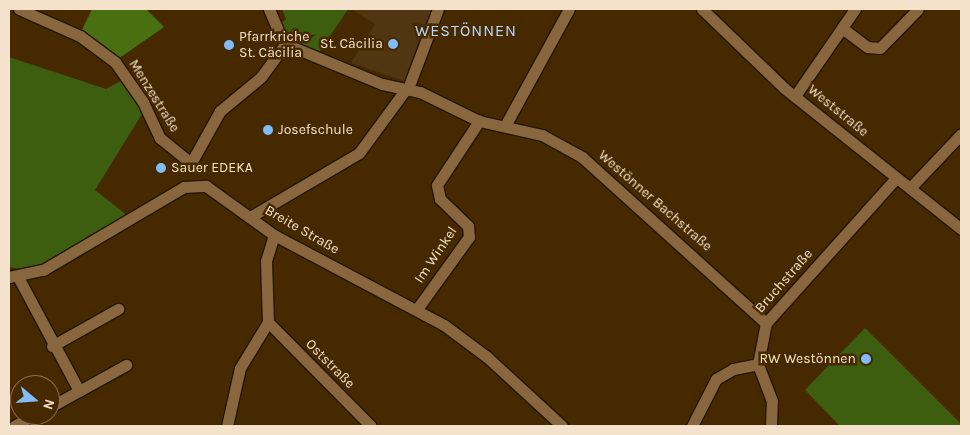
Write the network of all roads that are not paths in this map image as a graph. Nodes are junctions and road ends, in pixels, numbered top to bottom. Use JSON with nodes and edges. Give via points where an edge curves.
{"nodes":[{"id":1,"x":19,"y":9,"type":"edge"},
{"id":2,"x":269,"y":9,"type":"edge"},
{"id":3,"x":438,"y":9,"type":"edge"},
{"id":4,"x":569,"y":9,"type":"edge"},
{"id":5,"x":702,"y":9,"type":"edge"},
{"id":6,"x":855,"y":9,"type":"edge"},
{"id":7,"x":918,"y":9,"type":"edge"},
{"id":8,"x":842,"y":28,"type":"junction"},
{"id":9,"x":286,"y":43,"type":"junction"},
{"id":10,"x":408,"y":86,"type":"junction"},
{"id":11,"x":795,"y":96,"type":"junction"},
{"id":12,"x":479,"y":121,"type":"junction"},
{"id":13,"x":506,"y":124,"type":"junction"},
{"id":14,"x":961,"y":134,"type":"edge"},
{"id":15,"x":191,"y":163,"type":"junction"},
{"id":16,"x":896,"y":178,"type":"junction"},
{"id":17,"x":193,"y":185,"type":"junction"},
{"id":18,"x":910,"y":188,"type":"junction"},
{"id":19,"x":250,"y":217,"type":"junction"},
{"id":20,"x":961,"y":229,"type":"edge"},
{"id":21,"x":274,"y":235,"type":"junction"},
{"id":22,"x":14,"y":277,"type":"edge"},
{"id":23,"x":118,"y":309,"type":"dead end"},
{"id":24,"x":417,"y":309,"type":"junction"},
{"id":25,"x":268,"y":322,"type":"junction"},
{"id":26,"x":766,"y":323,"type":"junction"},
{"id":27,"x":52,"y":346,"type":"junction"},
{"id":28,"x":758,"y":364,"type":"junction"},
{"id":29,"x":126,"y":365,"type":"dead end"},
{"id":30,"x":79,"y":391,"type":"junction"},
{"id":31,"x":60,"y":401,"type":"edge"},
{"id":32,"x":227,"y":425,"type":"edge"},
{"id":33,"x":215,"y":426,"type":"edge"},
{"id":34,"x":371,"y":426,"type":"edge"},
{"id":35,"x":562,"y":426,"type":"edge"},
{"id":36,"x":692,"y":426,"type":"edge"},
{"id":37,"x":771,"y":426,"type":"edge"}],
"edges":[{"from":1,"to":15,"type":"street","name":"Menzestraße","via":[[80,36],[115,62],[143,102],[160,138]]},
{"from":2,"to":9,"type":"street"},
{"from":3,"to":10,"type":"street"},
{"from":4,"to":13,"type":"street"},
{"from":5,"to":11,"type":"street","name":"Weststraße"},
{"from":6,"to":8,"type":"street"},
{"from":7,"to":8,"type":"street","via":[[880,48],[868,47]]},
{"from":8,"to":11,"type":"street"},
{"from":9,"to":10,"type":"street","name":"Westönner Bachstraße","via":[[382,84]]},
{"from":9,"to":15,"type":"street","via":[[261,77],[220,112]]},
{"from":10,"to":12,"type":"street","name":"Westönner Bachstraße"},
{"from":10,"to":19,"type":"street","via":[[359,152]]},
{"from":11,"to":16,"type":"street","name":"Weststraße"},
{"from":12,"to":13,"type":"street","name":"Westönner Bachstraße"},
{"from":12,"to":24,"type":"street","name":"Im Winkel","via":[[438,185],[440,200],[468,226],[469,237]]},
{"from":13,"to":26,"type":"street","name":"Westönner Bachstraße","via":[[542,135],[604,174]]},
{"from":14,"to":18,"type":"street"},
{"from":15,"to":17,"type":"street"},
{"from":16,"to":18,"type":"street","name":"Weststraße"},
{"from":16,"to":26,"type":"street","name":"Bruchstraße"},
{"from":17,"to":19,"type":"street","name":"Breite Straße","via":[[206,186]]},
{"from":17,"to":22,"type":"street","via":[[50,266]]},
{"from":18,"to":20,"type":"street","name":"Weststraße"},
{"from":19,"to":21,"type":"street","name":"Breite Straße"},
{"from":21,"to":24,"type":"street","name":"Breite Straße"},
{"from":21,"to":25,"type":"street","via":[[266,261]]},
{"from":22,"to":27,"type":"street"},
{"from":23,"to":27,"type":"street"},
{"from":24,"to":35,"type":"street","name":"Breite Straße","via":[[487,357]]},
{"from":25,"to":32,"type":"street","via":[[240,368]]},
{"from":25,"to":34,"type":"street","name":"Oststraße"},
{"from":26,"to":28,"type":"street","name":"Bruchstraße"},
{"from":27,"to":30,"type":"street"},
{"from":28,"to":36,"type":"street","via":[[733,369],[716,379]]},
{"from":28,"to":37,"type":"street","via":[[772,401]]},
{"from":29,"to":30,"type":"street"},
{"from":30,"to":31,"type":"street"},
{"from":32,"to":33,"type":"street"}]}
